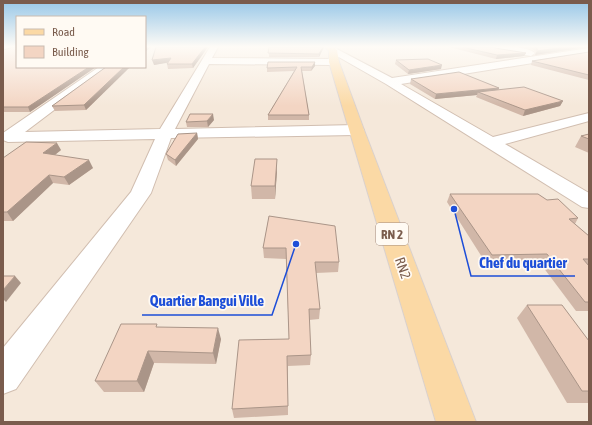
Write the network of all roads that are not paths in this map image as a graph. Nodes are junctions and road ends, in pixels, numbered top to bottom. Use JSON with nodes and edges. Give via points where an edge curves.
{"nodes":[{"id":1,"x":202,"y":67,"type":"edge"},
{"id":2,"x":336,"y":67,"type":"edge"},
{"id":3,"x":360,"y":67,"type":"edge"},
{"id":4,"x":482,"y":67,"type":"edge"},
{"id":5,"x":105,"y":68,"type":"edge"},
{"id":6,"x":390,"y":82,"type":"junction"},
{"id":7,"x":589,"y":117,"type":"edge"},
{"id":8,"x":356,"y":130,"type":"junction"},
{"id":9,"x":165,"y":133,"type":"junction"},
{"id":10,"x":6,"y":138,"type":"edge"},
{"id":11,"x":491,"y":143,"type":"junction"},
{"id":12,"x":589,"y":202,"type":"edge"},
{"id":13,"x":3,"y":376,"type":"edge"},
{"id":14,"x":456,"y":422,"type":"edge"}],
"edges":[{"from":1,"to":9,"type":"street"},
{"from":2,"to":8,"type":"main road","name":"RN2","number":"RN 2"},
{"from":3,"to":6,"type":"street"},
{"from":4,"to":6,"type":"street"},
{"from":5,"to":10,"type":"street"},
{"from":6,"to":11,"type":"street"},
{"from":7,"to":11,"type":"street"},
{"from":8,"to":9,"type":"street"},
{"from":8,"to":14,"type":"main road","name":"RN2","number":"RN 2"},
{"from":9,"to":10,"type":"street"},
{"from":9,"to":13,"type":"street","via":[[141,193]]},
{"from":11,"to":12,"type":"street"}]}
